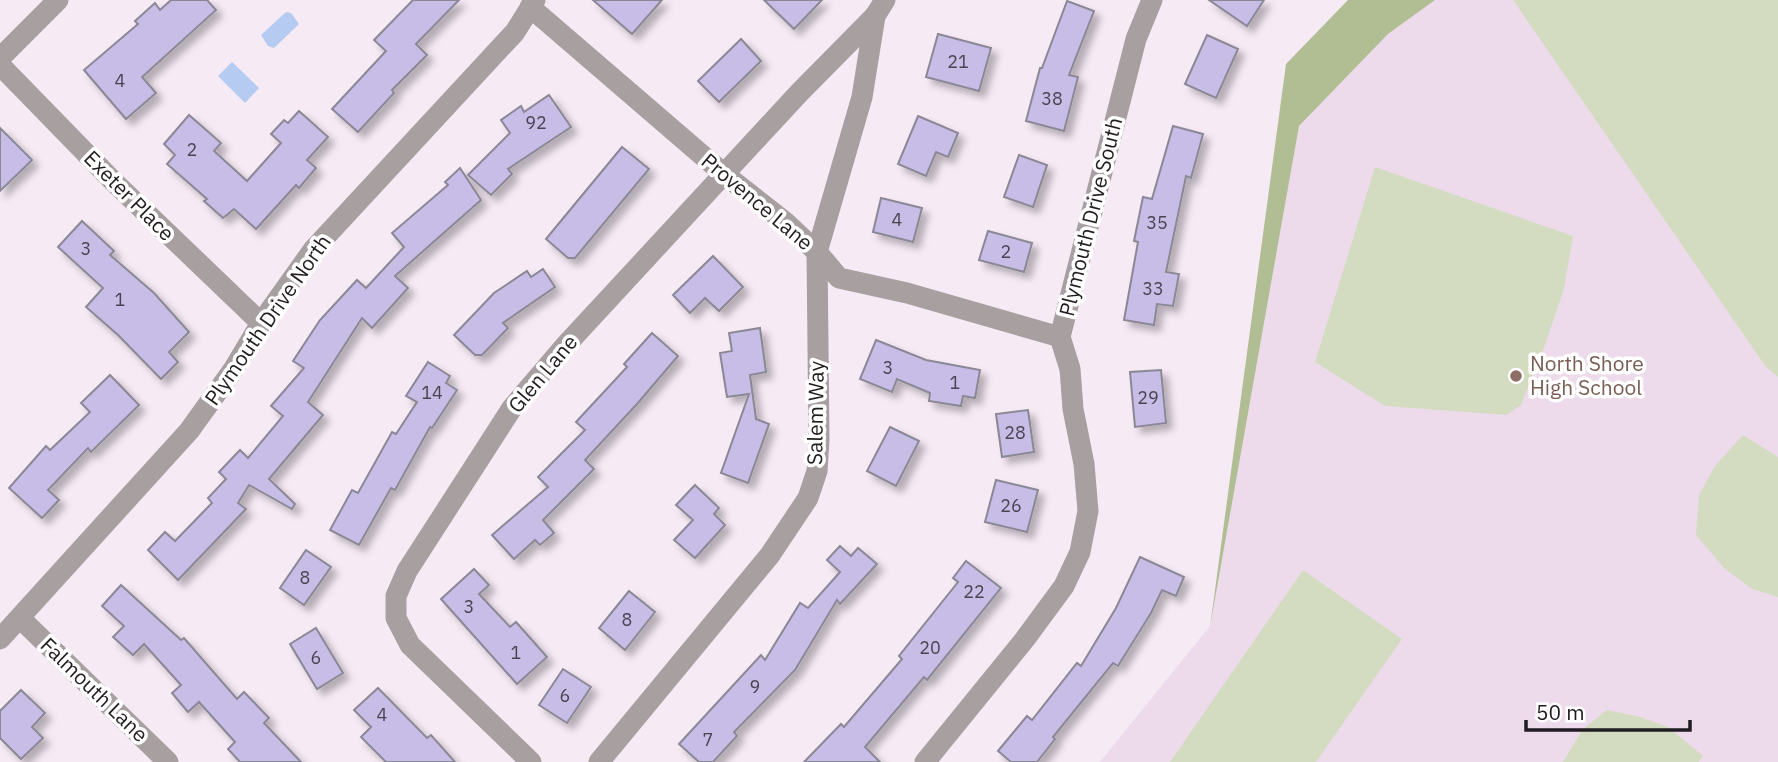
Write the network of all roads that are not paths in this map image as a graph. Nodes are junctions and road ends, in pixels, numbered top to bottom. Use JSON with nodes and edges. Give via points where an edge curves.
{"nodes":[{"id":1,"x":58,"y":0,"type":"edge"},
{"id":2,"x":1152,"y":0,"type":"edge"},
{"id":3,"x":532,"y":3,"type":"edge"},
{"id":4,"x":880,"y":8,"type":"edge"},
{"id":5,"x":0,"y":58,"type":"edge"},
{"id":6,"x":0,"y":65,"type":"edge"},
{"id":7,"x":724,"y":174,"type":"junction"},
{"id":8,"x":817,"y":252,"type":"junction"},
{"id":9,"x":261,"y":323,"type":"junction"},
{"id":10,"x":1060,"y":337,"type":"junction"},
{"id":11,"x":20,"y":618,"type":"junction"},
{"id":12,"x":0,"y":639,"type":"edge"},
{"id":13,"x":169,"y":762,"type":"edge"},
{"id":14,"x":531,"y":762,"type":"edge"},
{"id":15,"x":599,"y":762,"type":"edge"},
{"id":16,"x":925,"y":762,"type":"edge"}],
"edges":[{"from":1,"to":5,"type":"street"},
{"from":2,"to":10,"type":"street","name":"Plymouth Drive South","via":[[1136,39]]},
{"from":3,"to":7,"type":"street","name":"Provence Lane"},
{"from":3,"to":9,"type":"street","name":"Plymouth Drive North","via":[[515,32],[313,250]]},
{"from":4,"to":7,"type":"street","name":"Glen Lane"},
{"from":4,"to":8,"type":"street","name":"Salem Way","via":[[862,97]]},
{"from":6,"to":9,"type":"street","name":"Exeter Place"},
{"from":7,"to":8,"type":"street","name":"Provence Lane"},
{"from":7,"to":14,"type":"street","name":"Glen Lane","via":[[512,408],[407,570],[396,596],[396,618],[410,645]]},
{"from":8,"to":10,"type":"street","name":"Provence Lane","via":[[839,278]]},
{"from":8,"to":15,"type":"street","name":"Salem Way","via":[[819,440],[817,471],[808,498],[770,555]]},
{"from":9,"to":11,"type":"street","name":"Plymouth Drive North","via":[[189,431]]},
{"from":10,"to":16,"type":"street","name":"Plymouth Drive South","via":[[1070,369],[1084,464],[1088,511],[1080,552],[1064,586],[1025,639]]},
{"from":11,"to":12,"type":"street","name":"Plymouth Drive North"},
{"from":11,"to":13,"type":"street","name":"Falmouth Lane"}]}
